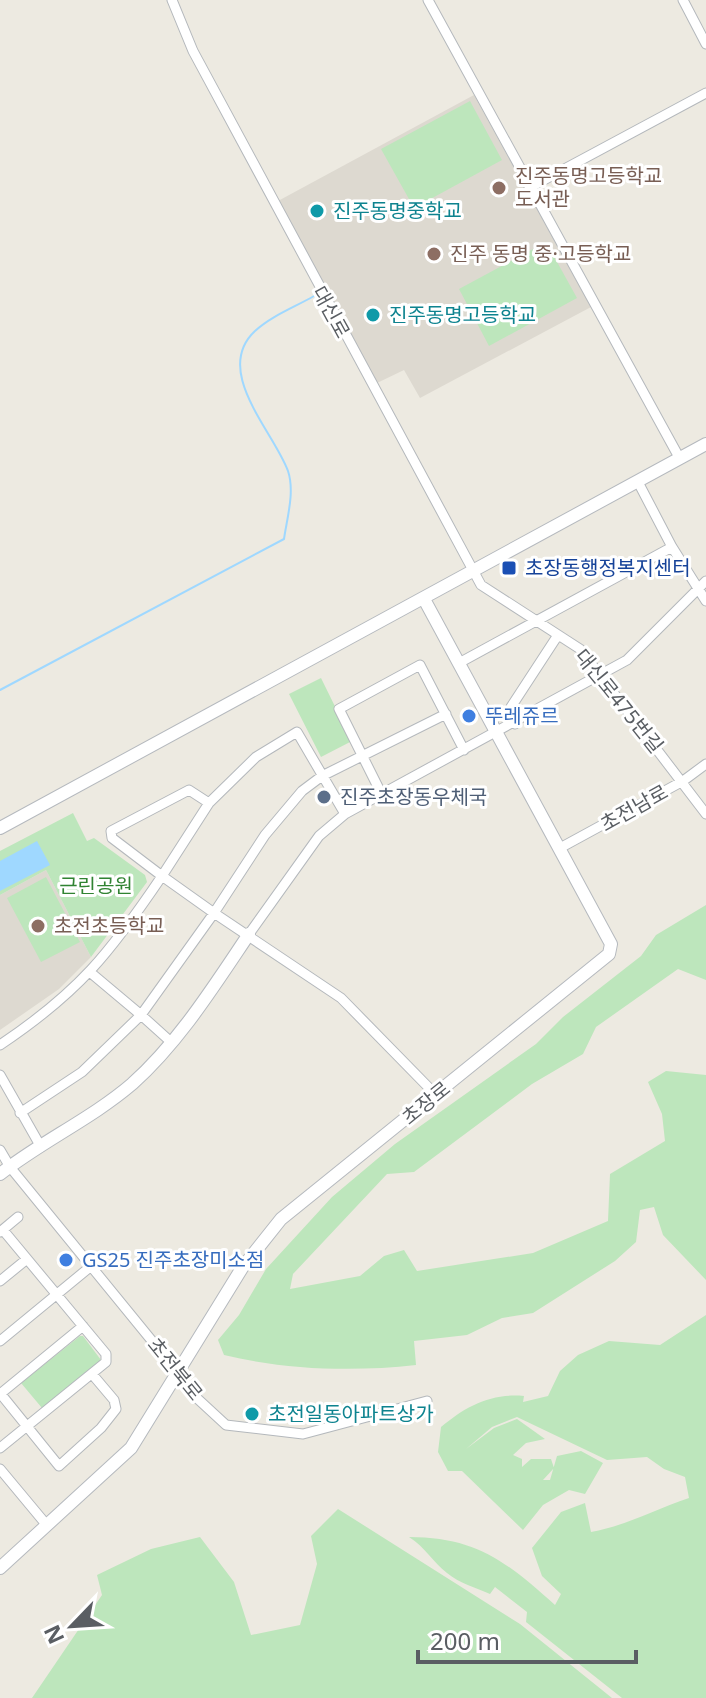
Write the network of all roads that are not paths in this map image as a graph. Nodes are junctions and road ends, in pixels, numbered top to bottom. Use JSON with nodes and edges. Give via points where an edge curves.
{"nodes":[{"id":1,"x":172,"y":0,"type":"edge"},
{"id":2,"x":428,"y":0,"type":"edge"},
{"id":3,"x":683,"y":0,"type":"edge"},
{"id":4,"x":706,"y":44,"type":"edge"},
{"id":5,"x":706,"y":93,"type":"edge"},
{"id":6,"x":529,"y":188,"type":"junction"},
{"id":7,"x":706,"y":444,"type":"edge"},
{"id":8,"x":680,"y":459,"type":"junction"},
{"id":9,"x":638,"y":482,"type":"junction"},
{"id":10,"x":672,"y":547,"type":"junction"},
{"id":11,"x":475,"y":569,"type":"junction"},
{"id":12,"x":706,"y":581,"type":"edge"},
{"id":13,"x":698,"y":589,"type":"junction"},
{"id":14,"x":424,"y":599,"type":"junction"},
{"id":15,"x":706,"y":601,"type":"edge"},
{"id":16,"x":534,"y":621,"type":"junction"},
{"id":17,"x":558,"y":635,"type":"junction"},
{"id":18,"x":459,"y":663,"type":"junction"},
{"id":19,"x":602,"y":675,"type":"junction"},
{"id":20,"x":446,"y":714,"type":"junction"},
{"id":21,"x":515,"y":724,"type":"junction"},
{"id":22,"x":498,"y":733,"type":"junction"},
{"id":23,"x":464,"y":750,"type":"junction"},
{"id":24,"x":363,"y":758,"type":"junction"},
{"id":25,"x":706,"y":764,"type":"edge"},
{"id":26,"x":322,"y":776,"type":"junction"},
{"id":27,"x":683,"y":781,"type":"junction"},
{"id":28,"x":381,"y":793,"type":"junction"},
{"id":29,"x":209,"y":803,"type":"junction"},
{"id":30,"x":705,"y":809,"type":"edge"},
{"id":31,"x":345,"y":814,"type":"junction"},
{"id":32,"x":0,"y":828,"type":"edge"},
{"id":33,"x":560,"y":848,"type":"junction"},
{"id":34,"x":162,"y":876,"type":"junction"},
{"id":35,"x":214,"y":913,"type":"junction"},
{"id":36,"x":249,"y":934,"type":"junction"},
{"id":37,"x":91,"y":973,"type":"junction"},
{"id":38,"x":141,"y":1015,"type":"junction"},
{"id":39,"x":171,"y":1042,"type":"junction"},
{"id":40,"x":0,"y":1045,"type":"edge"},
{"id":41,"x":0,"y":1075,"type":"edge"},
{"id":42,"x":436,"y":1095,"type":"junction"},
{"id":43,"x":20,"y":1113,"type":"junction"},
{"id":44,"x":41,"y":1147,"type":"junction"},
{"id":45,"x":0,"y":1150,"type":"edge"},
{"id":46,"x":5,"y":1170,"type":"edge"},
{"id":47,"x":18,"y":1217,"type":"dead end"},
{"id":48,"x":2,"y":1231,"type":"edge"},
{"id":49,"x":27,"y":1259,"type":"junction"},
{"id":50,"x":90,"y":1267,"type":"junction"},
{"id":51,"x":0,"y":1281,"type":"edge"},
{"id":52,"x":56,"y":1292,"type":"junction"},
{"id":53,"x":83,"y":1326,"type":"junction"},
{"id":54,"x":0,"y":1341,"type":"edge"},
{"id":55,"x":92,"y":1374,"type":"junction"},
{"id":56,"x":179,"y":1374,"type":"junction"},
{"id":57,"x":0,"y":1394,"type":"edge"},
{"id":58,"x":427,"y":1401,"type":"dead end"},
{"id":59,"x":28,"y":1426,"type":"junction"},
{"id":60,"x":0,"y":1448,"type":"edge"},
{"id":61,"x":0,"y":1469,"type":"edge"},
{"id":62,"x":45,"y":1523,"type":"junction"},
{"id":63,"x":0,"y":1568,"type":"edge"}],
"edges":[{"from":1,"to":11,"type":"street","name":"대신로","via":[[193,51],[322,295]]},
{"from":2,"to":6,"type":"street"},
{"from":3,"to":4,"type":"street"},
{"from":5,"to":6,"type":"street"},
{"from":6,"to":8,"type":"street"},
{"from":7,"to":8,"type":"street"},
{"from":8,"to":9,"type":"street"},
{"from":9,"to":10,"type":"street"},
{"from":9,"to":11,"type":"street"},
{"from":10,"to":13,"type":"street"},
{"from":10,"to":16,"type":"street"},
{"from":11,"to":14,"type":"street"},
{"from":11,"to":16,"type":"street","name":"대신로475번길","via":[[481,585]]},
{"from":12,"to":13,"type":"street"},
{"from":13,"to":15,"type":"street"},
{"from":13,"to":19,"type":"street","via":[[627,660]]},
{"from":14,"to":18,"type":"street","name":"초장로"},
{"from":14,"to":32,"type":"street"},
{"from":16,"to":17,"type":"street","name":"대신로475번길"},
{"from":16,"to":18,"type":"street"},
{"from":17,"to":19,"type":"street","name":"대신로475번길","via":[[580,649]]},
{"from":17,"to":21,"type":"street","via":[[511,707]]},
{"from":18,"to":22,"type":"street","name":"초장로"},
{"from":19,"to":21,"type":"street"},
{"from":19,"to":27,"type":"street","name":"대신로475번길"},
{"from":20,"to":23,"type":"street"},
{"from":20,"to":24,"type":"street"},
{"from":20,"to":24,"type":"street","via":[[420,665],[339,709]]},
{"from":21,"to":22,"type":"street"},
{"from":22,"to":23,"type":"street"},
{"from":22,"to":33,"type":"street","name":"초장로"},
{"from":23,"to":28,"type":"street"},
{"from":24,"to":26,"type":"street"},
{"from":24,"to":28,"type":"street"},
{"from":25,"to":27,"type":"street","name":"초전남로"},
{"from":26,"to":29,"type":"street","via":[[297,732],[256,757]]},
{"from":26,"to":31,"type":"street"},
{"from":26,"to":35,"type":"street","via":[[265,835]]},
{"from":27,"to":30,"type":"street","name":"대신로475번길"},
{"from":27,"to":33,"type":"street","name":"초전남로"},
{"from":28,"to":31,"type":"street"},
{"from":29,"to":34,"type":"street"},
{"from":29,"to":34,"type":"street","via":[[189,790],[111,831],[112,838]]},
{"from":31,"to":36,"type":"street","via":[[319,836]]},
{"from":33,"to":42,"type":"street","name":"초장로","via":[[611,944],[609,954]]},
{"from":34,"to":35,"type":"street"},
{"from":34,"to":37,"type":"street"},
{"from":35,"to":36,"type":"street"},
{"from":35,"to":38,"type":"street"},
{"from":36,"to":39,"type":"street"},
{"from":36,"to":42,"type":"street","via":[[341,998]]},
{"from":37,"to":38,"type":"street"},
{"from":37,"to":40,"type":"street"},
{"from":38,"to":39,"type":"street"},
{"from":38,"to":43,"type":"street","via":[[82,1072]]},
{"from":39,"to":44,"type":"street","via":[[132,1083]]},
{"from":41,"to":43,"type":"street"},
{"from":42,"to":56,"type":"street","name":"초장로","via":[[259,1242]]},
{"from":43,"to":44,"type":"street"},
{"from":44,"to":46,"type":"street"},
{"from":45,"to":46,"type":"street","name":"초전북로"},
{"from":46,"to":50,"type":"street","name":"초전북로"},
{"from":47,"to":48,"type":"street"},
{"from":48,"to":49,"type":"street"},
{"from":49,"to":51,"type":"street"},
{"from":49,"to":52,"type":"street"},
{"from":50,"to":52,"type":"street"},
{"from":50,"to":56,"type":"street","name":"초전북로"},
{"from":52,"to":53,"type":"street"},
{"from":52,"to":54,"type":"street"},
{"from":53,"to":55,"type":"street","via":[[106,1354],[106,1362]]},
{"from":53,"to":57,"type":"street"},
{"from":55,"to":59,"type":"street"},
{"from":55,"to":59,"type":"street","via":[[116,1409],[66,1463],[59,1466]]},
{"from":56,"to":58,"type":"street","name":"초전북로","via":[[187,1389],[226,1425],[303,1434]]},
{"from":56,"to":62,"type":"street","name":"초장로","via":[[131,1448]]},
{"from":57,"to":59,"type":"street"},
{"from":59,"to":60,"type":"street"},
{"from":61,"to":62,"type":"street"},
{"from":62,"to":63,"type":"street","name":"초장로"}]}
